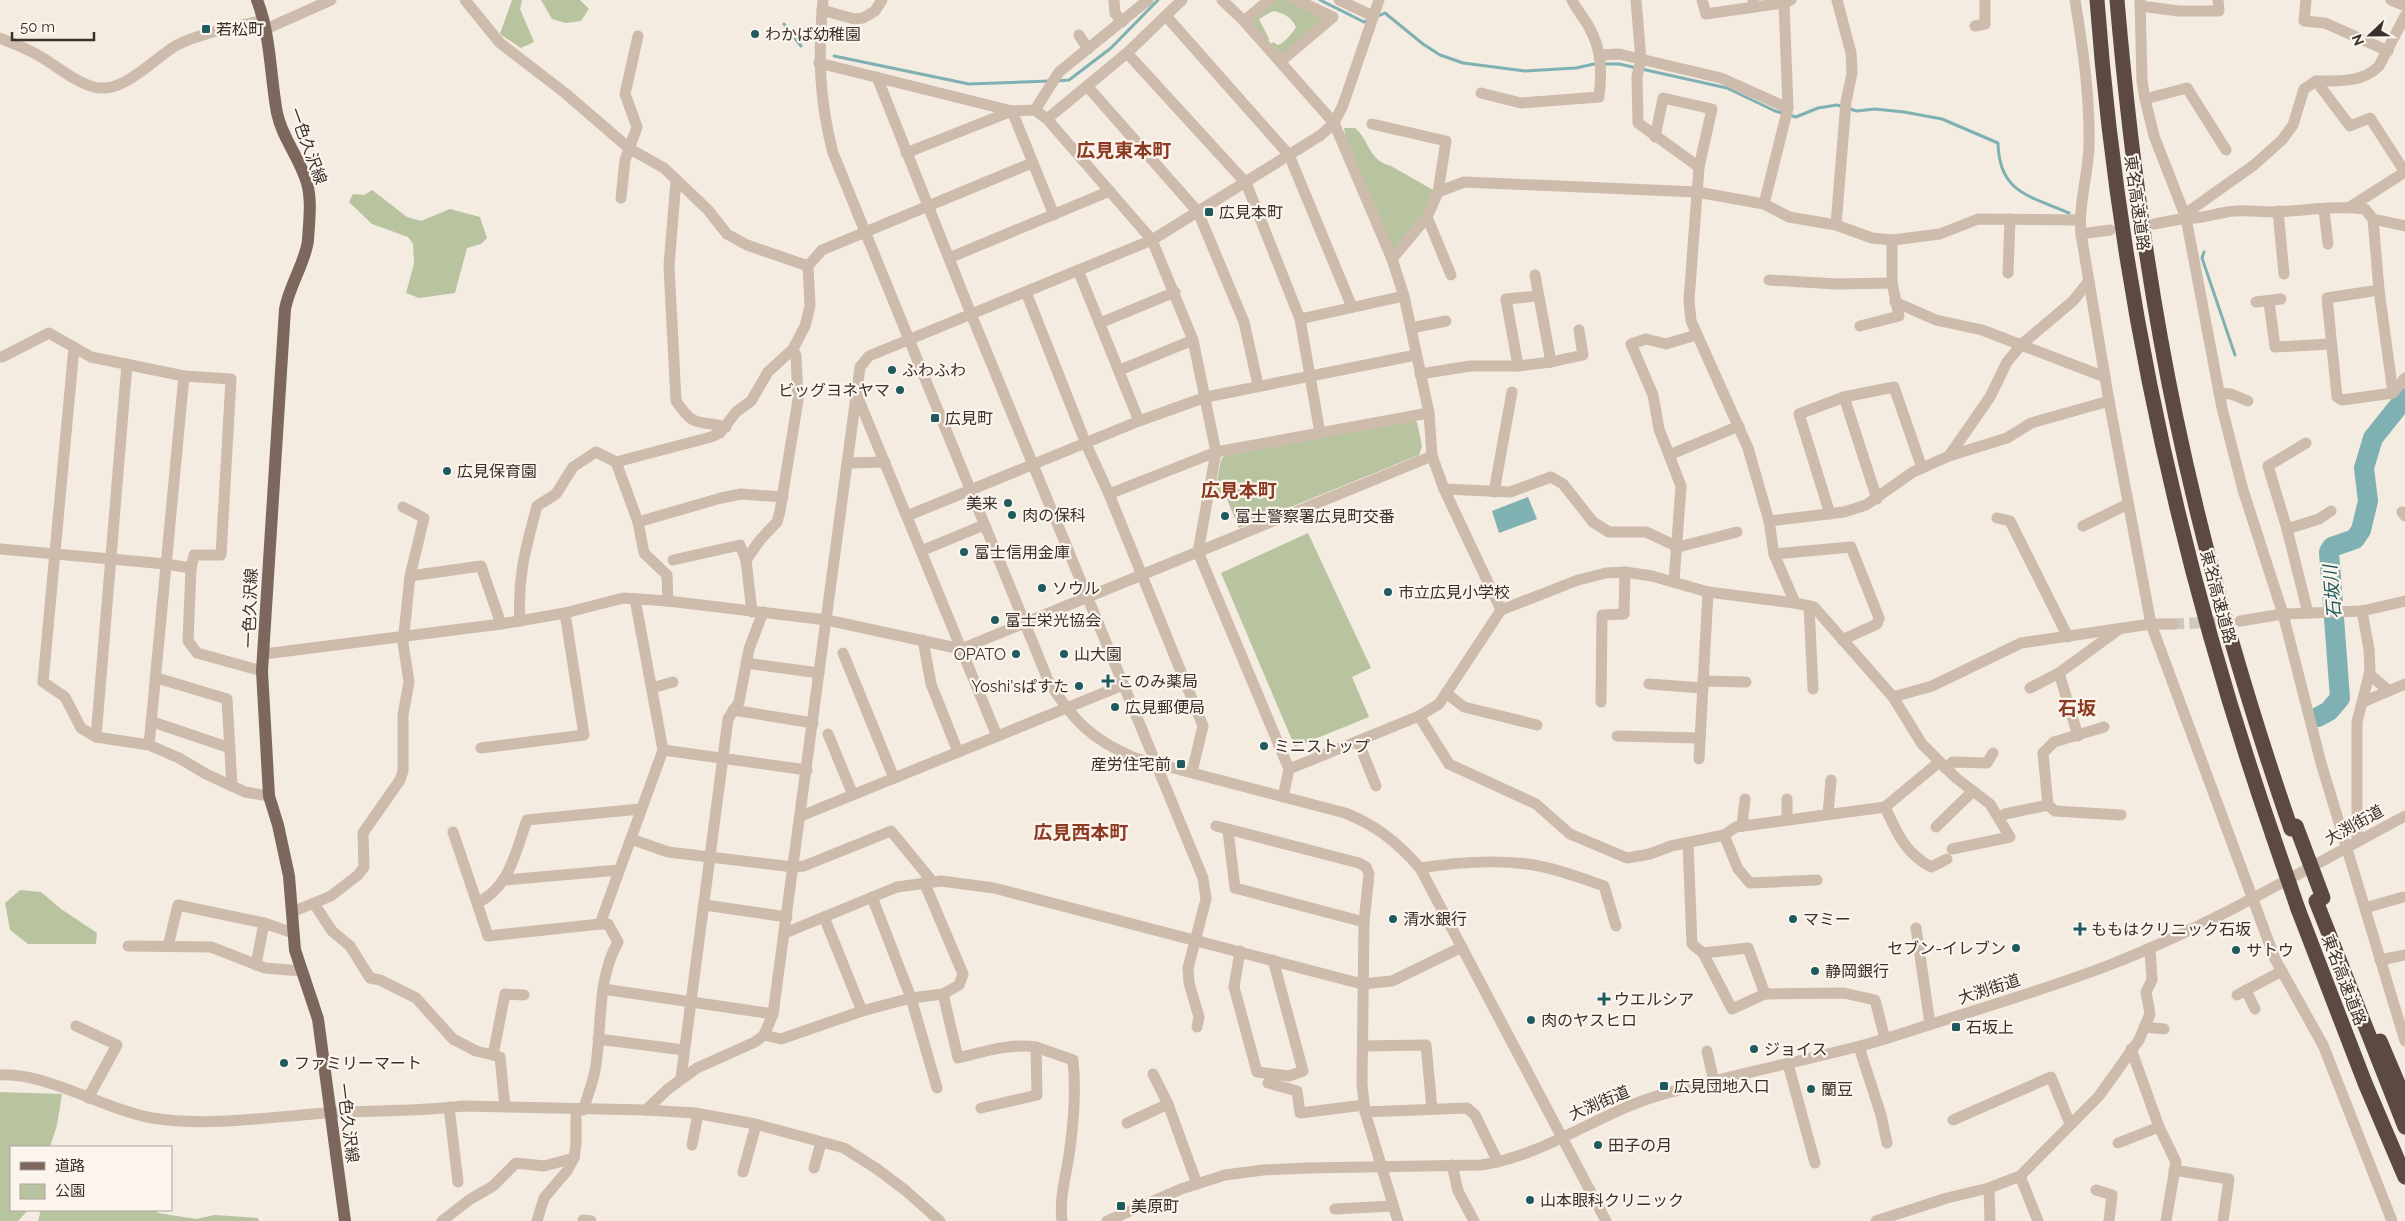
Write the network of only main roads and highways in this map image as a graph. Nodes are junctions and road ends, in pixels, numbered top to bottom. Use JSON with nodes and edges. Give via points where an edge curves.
{"nodes":[{"id":1,"x":257,"y":0,"type":"edge"},
{"id":2,"x":2098,"y":0,"type":"edge"},
{"id":3,"x":2117,"y":0,"type":"edge"},
{"id":4,"x":2319,"y":900,"type":"junction"},
{"id":5,"x":2405,"y":1100,"type":"edge"},
{"id":6,"x":2405,"y":1127,"type":"edge"},
{"id":7,"x":2405,"y":1177,"type":"edge"},
{"id":8,"x":345,"y":1221,"type":"edge"}],
"edges":[{"from":1,"to":8,"type":"main road","name":"一色久沢線","via":[[265,24],[277,113],[307,184],[310,209],[308,243],[288,292],[285,309],[262,671],[269,796],[289,876],[295,950],[316,1008]]},
{"from":2,"to":7,"type":"highway","name":"東名高速道路","bridge":true,"via":[[2118,204],[2164,449],[2205,617],[2246,757],[2298,909]]},
{"from":3,"to":4,"type":"highway","name":"東名高速道路","bridge":true,"via":[[2140,214],[2176,418],[2205,542],[2271,770]]},
{"from":4,"to":5,"type":"highway"},
{"from":4,"to":6,"type":"highway","name":"東名高速道路"}]}
